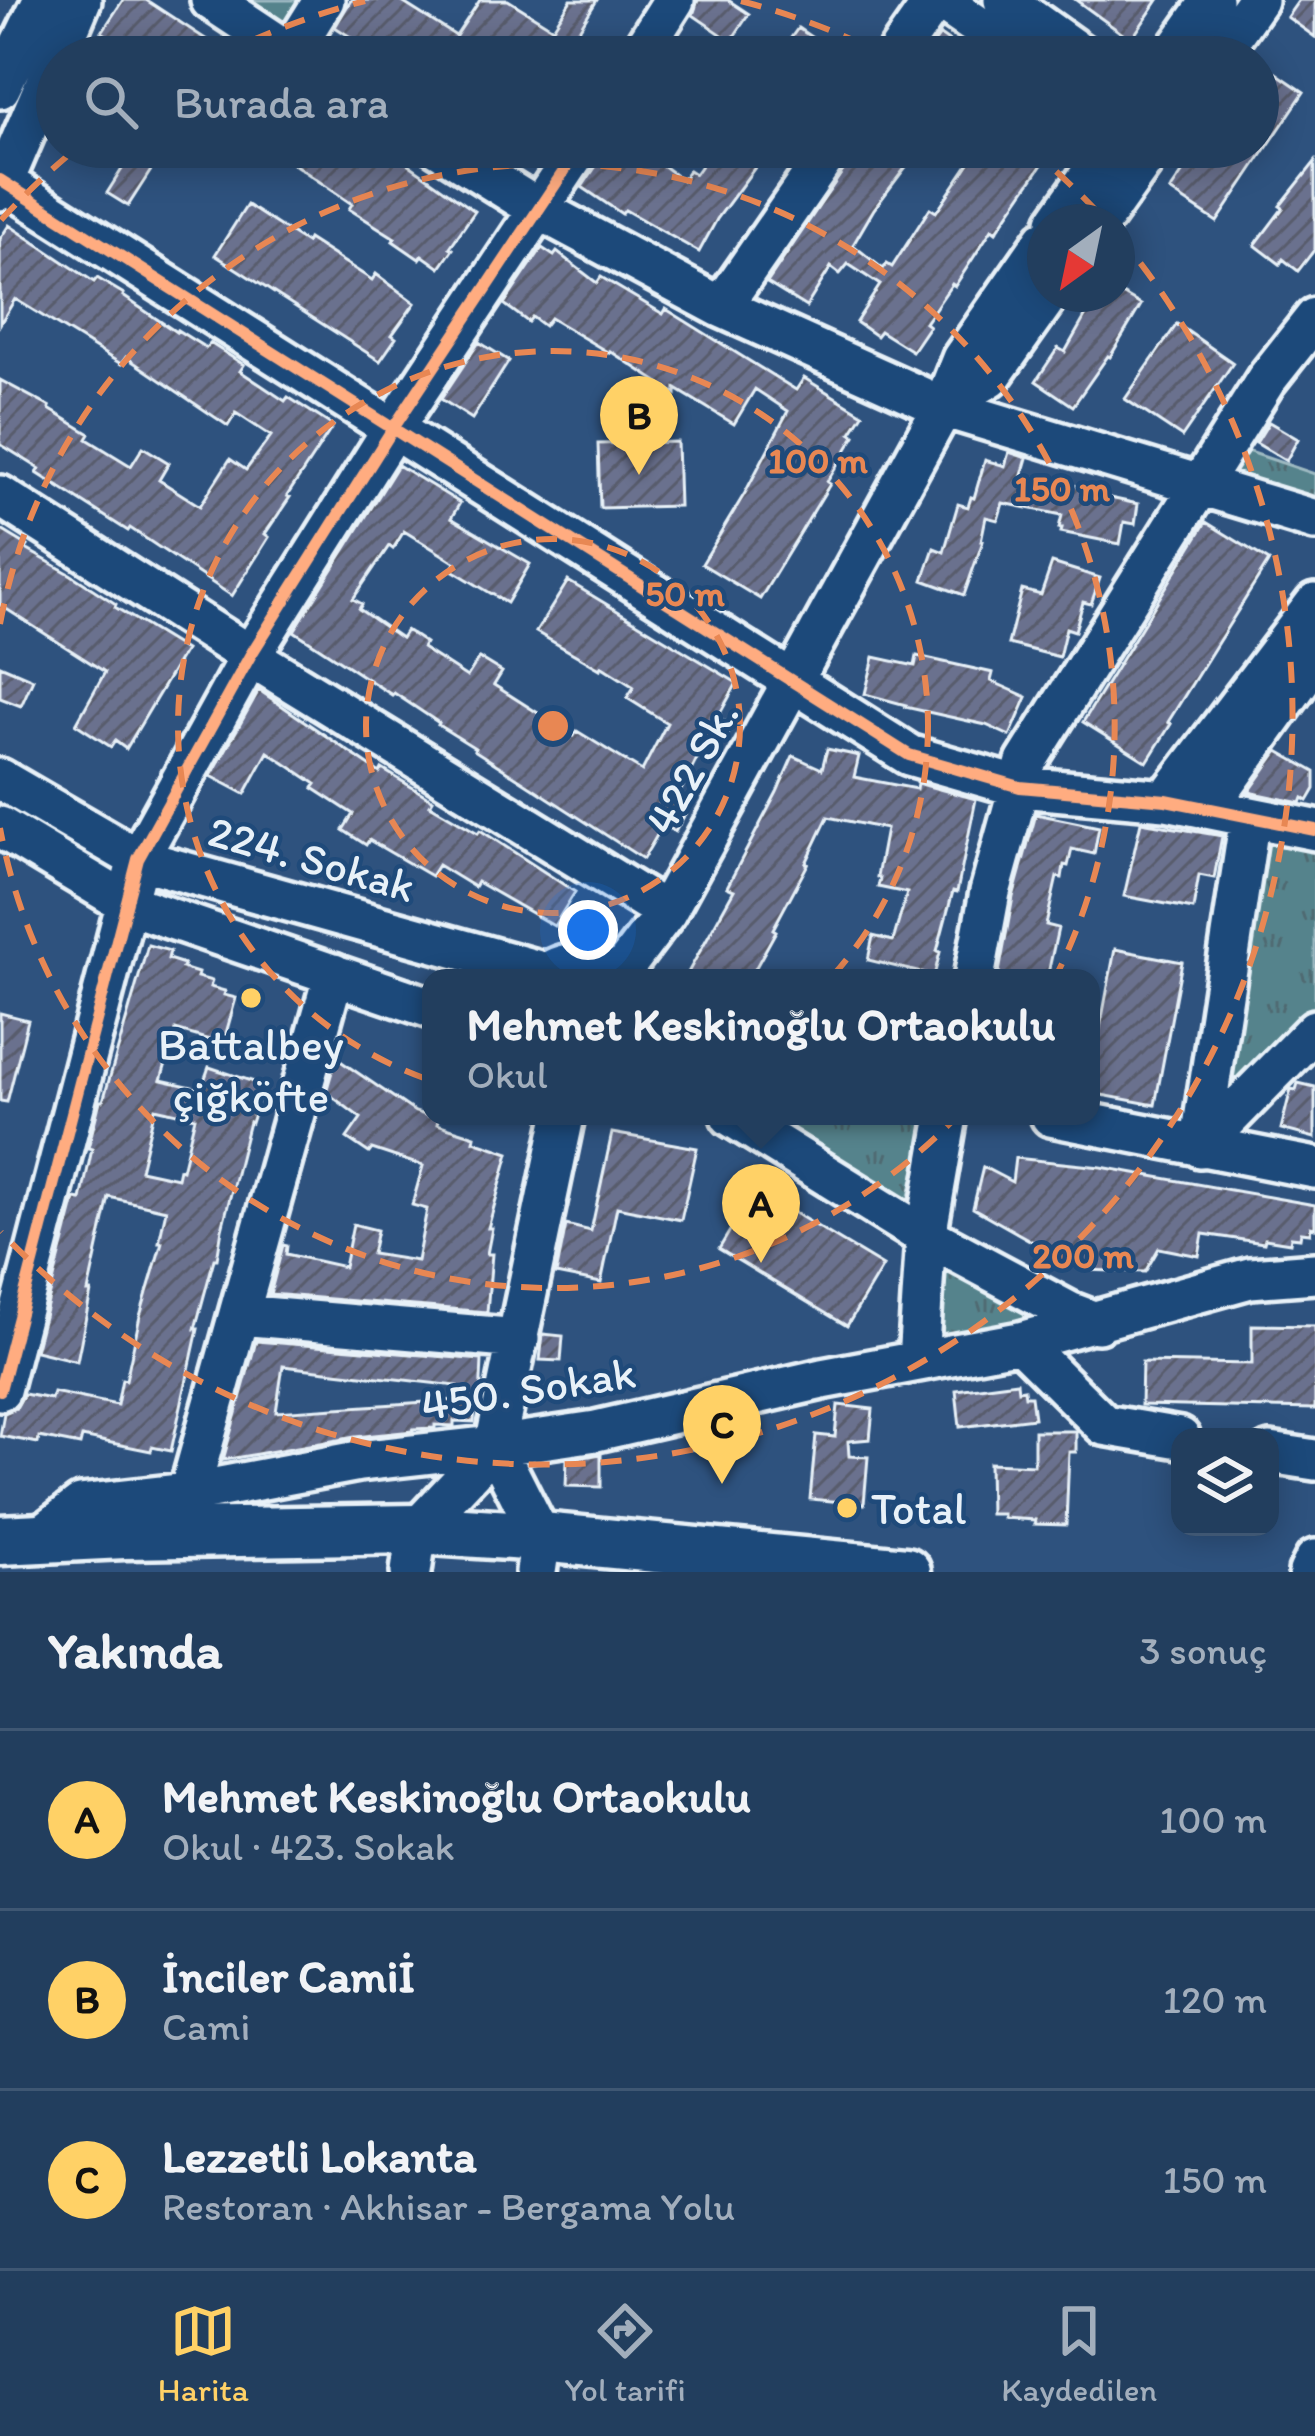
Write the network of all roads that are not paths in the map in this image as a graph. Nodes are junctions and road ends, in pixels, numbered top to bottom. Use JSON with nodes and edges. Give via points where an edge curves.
{"nodes":[{"id":1,"x":43,"y":0,"type":"edge"},
{"id":2,"x":81,"y":0,"type":"edge"},
{"id":3,"x":211,"y":0,"type":"edge"},
{"id":4,"x":324,"y":0,"type":"edge"},
{"id":5,"x":674,"y":0,"type":"edge"},
{"id":6,"x":937,"y":0,"type":"edge"},
{"id":7,"x":1004,"y":0,"type":"edge"},
{"id":8,"x":1212,"y":0,"type":"edge"},
{"id":9,"x":1257,"y":0,"type":"edge"},
{"id":10,"x":66,"y":36,"type":"edge"},
{"id":11,"x":265,"y":36,"type":"edge"},
{"id":12,"x":304,"y":36,"type":"edge"},
{"id":13,"x":651,"y":36,"type":"edge"},
{"id":14,"x":910,"y":36,"type":"edge"},
{"id":15,"x":991,"y":36,"type":"edge"},
{"id":16,"x":1055,"y":36,"type":"edge"},
{"id":17,"x":1187,"y":36,"type":"edge"},
{"id":18,"x":1232,"y":36,"type":"edge"},
{"id":19,"x":0,"y":88,"type":"edge"},
{"id":20,"x":36,"y":105,"type":"edge"},
{"id":21,"x":473,"y":168,"type":"edge"},
{"id":22,"x":567,"y":168,"type":"edge"},
{"id":23,"x":818,"y":168,"type":"edge"},
{"id":24,"x":1095,"y":168,"type":"edge"},
{"id":25,"x":1136,"y":168,"type":"edge"},
{"id":26,"x":1,"y":184,"type":"edge"},
{"id":27,"x":1070,"y":204,"type":"edge"},
{"id":28,"x":1112,"y":204,"type":"edge"},
{"id":29,"x":540,"y":210,"type":"junction"},
{"id":30,"x":1027,"y":266,"type":"edge"},
{"id":31,"x":722,"y":307,"type":"junction"},
{"id":32,"x":1036,"y":312,"type":"edge"},
{"id":33,"x":1315,"y":318,"type":"edge"},
{"id":34,"x":944,"y":407,"type":"junction"},
{"id":35,"x":394,"y":427,"type":"junction"},
{"id":36,"x":1200,"y":485,"type":"junction"},
{"id":37,"x":0,"y":496,"type":"edge"},
{"id":38,"x":1315,"y":520,"type":"edge"},
{"id":39,"x":1315,"y":604,"type":"edge"},
{"id":40,"x":250,"y":656,"type":"junction"},
{"id":41,"x":1315,"y":659,"type":"edge"},
{"id":42,"x":794,"y":680,"type":"junction"},
{"id":43,"x":0,"y":779,"type":"edge"},
{"id":44,"x":1019,"y":787,"type":"junction"},
{"id":45,"x":1166,"y":800,"type":"junction"},
{"id":46,"x":1208,"y":808,"type":"junction"},
{"id":47,"x":1250,"y":817,"type":"junction"},
{"id":48,"x":0,"y":827,"type":"edge"},
{"id":49,"x":1315,"y":830,"type":"edge"},
{"id":50,"x":138,"y":860,"type":"junction"},
{"id":51,"x":128,"y":904,"type":"junction"},
{"id":52,"x":666,"y":912,"type":"junction"},
{"id":53,"x":522,"y":969,"type":"edge"},
{"id":54,"x":554,"y":969,"type":"edge"},
{"id":55,"x":605,"y":969,"type":"edge"},
{"id":56,"x":624,"y":969,"type":"edge"},
{"id":57,"x":976,"y":969,"type":"edge"},
{"id":58,"x":334,"y":974,"type":"junction"},
{"id":59,"x":422,"y":1005,"type":"edge"},
{"id":60,"x":1315,"y":1030,"type":"edge"},
{"id":61,"x":562,"y":1125,"type":"edge"},
{"id":62,"x":746,"y":1125,"type":"edge"},
{"id":63,"x":945,"y":1125,"type":"edge"},
{"id":64,"x":1094,"y":1125,"type":"edge"},
{"id":65,"x":1200,"y":1147,"type":"junction"},
{"id":66,"x":1315,"y":1168,"type":"edge"},
{"id":67,"x":926,"y":1236,"type":"junction"},
{"id":68,"x":1315,"y":1273,"type":"edge"},
{"id":69,"x":239,"y":1315,"type":"junction"},
{"id":70,"x":1098,"y":1322,"type":"junction"},
{"id":71,"x":519,"y":1339,"type":"junction"},
{"id":72,"x":1020,"y":1342,"type":"junction"},
{"id":73,"x":918,"y":1361,"type":"junction"},
{"id":74,"x":0,"y":1390,"type":"edge"},
{"id":75,"x":1171,"y":1436,"type":"edge"},
{"id":76,"x":495,"y":1446,"type":"junction"},
{"id":77,"x":1279,"y":1454,"type":"edge"},
{"id":78,"x":1315,"y":1460,"type":"edge"},
{"id":79,"x":189,"y":1492,"type":"junction"},
{"id":80,"x":14,"y":1535,"type":"edge"},
{"id":81,"x":414,"y":1550,"type":"edge"},
{"id":82,"x":539,"y":1554,"type":"edge"},
{"id":83,"x":1315,"y":1560,"type":"edge"},
{"id":84,"x":905,"y":1572,"type":"edge"},
{"id":85,"x":1309,"y":1572,"type":"edge"}],
"edges":[{"from":1,"to":19,"type":"street"},
{"from":2,"to":10,"type":"street"},
{"from":3,"to":11,"type":"street"},
{"from":4,"to":12,"type":"street"},
{"from":5,"to":13,"type":"street"},
{"from":6,"to":14,"type":"street"},
{"from":6,"to":15,"type":"street"},
{"from":7,"to":16,"type":"street"},
{"from":8,"to":17,"type":"street"},
{"from":9,"to":18,"type":"street"},
{"from":20,"to":26,"type":"street"},
{"from":21,"to":29,"type":"street"},
{"from":22,"to":29,"type":"street"},
{"from":23,"to":31,"type":"street"},
{"from":24,"to":27,"type":"street"},
{"from":25,"to":28,"type":"street"},
{"from":26,"to":35,"type":"street"},
{"from":29,"to":31,"type":"street"},
{"from":29,"to":35,"type":"street"},
{"from":30,"to":34,"type":"street","name":"422 Sk.","via":[[962,359]]},
{"from":31,"to":34,"type":"street"},
{"from":32,"to":34,"type":"street","name":"422 Sk.","via":[[991,376]]},
{"from":33,"to":36,"type":"street"},
{"from":34,"to":36,"type":"street"},
{"from":34,"to":42,"type":"street","name":"422 Sk."},
{"from":35,"to":40,"type":"street"},
{"from":35,"to":42,"type":"street"},
{"from":36,"to":38,"type":"street"},
{"from":36,"to":44,"type":"street","via":[[1026,763]]},
{"from":37,"to":40,"type":"street"},
{"from":39,"to":45,"type":"street"},
{"from":40,"to":50,"type":"street"},
{"from":40,"to":52,"type":"street"},
{"from":41,"to":46,"type":"street"},
{"from":42,"to":44,"type":"street","via":[[909,755]]},
{"from":42,"to":52,"type":"street","name":"422 Sk."},
{"from":43,"to":50,"type":"street","name":"224. Sokak"},
{"from":44,"to":45,"type":"street"},
{"from":44,"to":57,"type":"street"},
{"from":45,"to":46,"type":"street"},
{"from":46,"to":47,"type":"street"},
{"from":47,"to":49,"type":"street"},
{"from":47,"to":65,"type":"street"},
{"from":48,"to":51,"type":"street"},
{"from":50,"to":51,"type":"street"},
{"from":50,"to":53,"type":"street","name":"224. Sokak"},
{"from":51,"to":58,"type":"street"},
{"from":51,"to":74,"type":"street"},
{"from":52,"to":56,"type":"street","name":"422 Sk."},
{"from":54,"to":55,"type":"street","via":[[583,962]]},
{"from":58,"to":59,"type":"street"},
{"from":58,"to":69,"type":"street"},
{"from":60,"to":65,"type":"street"},
{"from":61,"to":71,"type":"street"},
{"from":62,"to":67,"type":"street"},
{"from":63,"to":67,"type":"street"},
{"from":64,"to":65,"type":"street"},
{"from":65,"to":66,"type":"street"},
{"from":67,"to":70,"type":"street"},
{"from":67,"to":73,"type":"street"},
{"from":68,"to":70,"type":"street","name":"450. Sokak","via":[[1250,1278]]},
{"from":69,"to":71,"type":"street"},
{"from":69,"to":79,"type":"street"},
{"from":70,"to":72,"type":"street","name":"450. Sokak"},
{"from":71,"to":76,"type":"street"},
{"from":72,"to":73,"type":"street","name":"450. Sokak"},
{"from":72,"to":75,"type":"street","via":[[1104,1425]]},
{"from":73,"to":76,"type":"street","name":"450. Sokak"},
{"from":76,"to":79,"type":"street","name":"450. Sokak"},
{"from":76,"to":81,"type":"street"},
{"from":76,"to":82,"type":"street"},
{"from":77,"to":78,"type":"street"},
{"from":79,"to":80,"type":"street","name":"450. Sokak","via":[[81,1504]]},
{"from":80,"to":81,"type":"main road"},
{"from":81,"to":82,"type":"main road"},
{"from":82,"to":84,"type":"main road"},
{"from":83,"to":85,"type":"street"}]}
